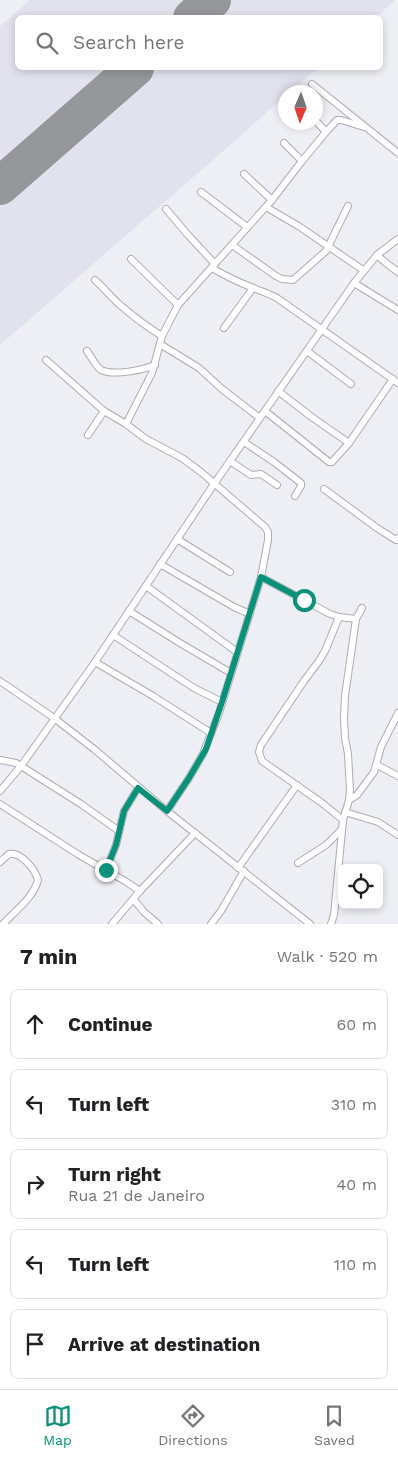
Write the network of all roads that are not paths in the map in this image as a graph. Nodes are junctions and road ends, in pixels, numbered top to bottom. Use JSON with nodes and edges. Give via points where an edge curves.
{"nodes":[{"id":1,"x":312,"y":84,"type":"dead end"},
{"id":2,"x":364,"y":127,"type":"junction"},
{"id":3,"x":323,"y":128,"type":"edge"},
{"id":4,"x":326,"y":132,"type":"junction"},
{"id":5,"x":284,"y":143,"type":"dead end"},
{"id":6,"x":398,"y":153,"type":"edge"},
{"id":7,"x":302,"y":161,"type":"junction"},
{"id":8,"x":244,"y":174,"type":"dead end"},
{"id":9,"x":201,"y":192,"type":"dead end"},
{"id":10,"x":272,"y":200,"type":"junction"},
{"id":11,"x":348,"y":206,"type":"dead end"},
{"id":12,"x":266,"y":207,"type":"junction"},
{"id":13,"x":166,"y":209,"type":"dead end"},
{"id":14,"x":247,"y":227,"type":"junction"},
{"id":15,"x":398,"y":239,"type":"edge"},
{"id":16,"x":232,"y":245,"type":"junction"},
{"id":17,"x":330,"y":247,"type":"junction"},
{"id":18,"x":377,"y":255,"type":"junction"},
{"id":19,"x":131,"y":259,"type":"dead end"},
{"id":20,"x":214,"y":266,"type":"junction"},
{"id":21,"x":363,"y":270,"type":"junction"},
{"id":22,"x":398,"y":272,"type":"edge"},
{"id":23,"x":94,"y":280,"type":"dead end"},
{"id":24,"x":354,"y":283,"type":"junction"},
{"id":25,"x":253,"y":288,"type":"junction"},
{"id":26,"x":178,"y":305,"type":"junction"},
{"id":27,"x":398,"y":310,"type":"edge"},
{"id":28,"x":224,"y":328,"type":"dead end"},
{"id":29,"x":321,"y":329,"type":"junction"},
{"id":30,"x":162,"y":336,"type":"junction"},
{"id":31,"x":160,"y":344,"type":"junction"},
{"id":32,"x":87,"y":351,"type":"dead end"},
{"id":33,"x":307,"y":351,"type":"junction"},
{"id":34,"x":46,"y":360,"type":"dead end"},
{"id":35,"x":156,"y":365,"type":"junction"},
{"id":36,"x":395,"y":381,"type":"edge"},
{"id":37,"x":351,"y":384,"type":"dead end"},
{"id":38,"x":278,"y":391,"type":"junction"},
{"id":39,"x":104,"y":411,"type":"junction"},
{"id":40,"x":265,"y":411,"type":"junction"},
{"id":41,"x":260,"y":418,"type":"junction"},
{"id":42,"x":126,"y":424,"type":"junction"},
{"id":43,"x":88,"y":435,"type":"dead end"},
{"id":44,"x":244,"y":442,"type":"junction"},
{"id":45,"x":349,"y":443,"type":"junction"},
{"id":46,"x":230,"y":461,"type":"junction"},
{"id":47,"x":214,"y":484,"type":"junction"},
{"id":48,"x":277,"y":485,"type":"dead end"},
{"id":49,"x":324,"y":489,"type":"dead end"},
{"id":50,"x":295,"y":496,"type":"dead end"},
{"id":51,"x":398,"y":538,"type":"edge"},
{"id":52,"x":177,"y":539,"type":"junction"},
{"id":53,"x":160,"y":564,"type":"junction"},
{"id":54,"x":230,"y":572,"type":"dead end"},
{"id":55,"x":261,"y":577,"type":"junction"},
{"id":56,"x":146,"y":586,"type":"junction"},
{"id":57,"x":362,"y":608,"type":"dead end"},
{"id":58,"x":129,"y":611,"type":"junction"},
{"id":59,"x":250,"y":614,"type":"junction"},
{"id":60,"x":339,"y":617,"type":"junction"},
{"id":61,"x":356,"y":619,"type":"junction"},
{"id":62,"x":113,"y":635,"type":"junction"},
{"id":63,"x":237,"y":652,"type":"junction"},
{"id":64,"x":95,"y":662,"type":"junction"},
{"id":65,"x":231,"y":673,"type":"junction"},
{"id":66,"x":0,"y":681,"type":"edge"},
{"id":67,"x":222,"y":702,"type":"junction"},
{"id":68,"x":54,"y":718,"type":"junction"},
{"id":69,"x":397,"y":718,"type":"edge"},
{"id":70,"x":211,"y":733,"type":"junction"},
{"id":71,"x":0,"y":760,"type":"edge"},
{"id":72,"x":22,"y":766,"type":"junction"},
{"id":73,"x":377,"y":766,"type":"junction"},
{"id":74,"x":398,"y":776,"type":"edge"},
{"id":75,"x":297,"y":785,"type":"junction"},
{"id":76,"x":138,"y":788,"type":"junction"},
{"id":77,"x":0,"y":791,"type":"edge"},
{"id":78,"x":349,"y":800,"type":"junction"},
{"id":79,"x":0,"y":804,"type":"edge"},
{"id":80,"x":167,"y":811,"type":"junction"},
{"id":81,"x":345,"y":812,"type":"junction"},
{"id":82,"x":342,"y":820,"type":"junction"},
{"id":83,"x":342,"y":830,"type":"junction"},
{"id":84,"x":120,"y":831,"type":"junction"},
{"id":85,"x":195,"y":833,"type":"junction"},
{"id":86,"x":398,"y":835,"type":"edge"},
{"id":87,"x":0,"y":862,"type":"edge"},
{"id":88,"x":298,"y":863,"type":"dead end"},
{"id":89,"x":106,"y":870,"type":"junction"},
{"id":90,"x":241,"y":870,"type":"junction"},
{"id":91,"x":140,"y":891,"type":"junction"},
{"id":92,"x":134,"y":900,"type":"junction"},
{"id":93,"x":3,"y":924,"type":"edge"},
{"id":94,"x":112,"y":924,"type":"edge"},
{"id":95,"x":158,"y":924,"type":"edge"},
{"id":96,"x":211,"y":924,"type":"edge"},
{"id":97,"x":310,"y":924,"type":"edge"},
{"id":98,"x":331,"y":924,"type":"edge"}],
"edges":[{"from":1,"to":2,"type":"street"},
{"from":2,"to":4,"type":"street","via":[[339,120]]},
{"from":2,"to":6,"type":"street"},
{"from":3,"to":4,"type":"street"},
{"from":4,"to":7,"type":"street"},
{"from":5,"to":7,"type":"street"},
{"from":7,"to":10,"type":"street"},
{"from":8,"to":10,"type":"street"},
{"from":9,"to":14,"type":"street"},
{"from":10,"to":12,"type":"street"},
{"from":11,"to":17,"type":"street"},
{"from":12,"to":14,"type":"street"},
{"from":12,"to":17,"type":"street"},
{"from":13,"to":20,"type":"street"},
{"from":14,"to":16,"type":"street"},
{"from":15,"to":18,"type":"street"},
{"from":16,"to":17,"type":"street","via":[[276,276],[290,280]]},
{"from":16,"to":20,"type":"street"},
{"from":17,"to":21,"type":"street"},
{"from":18,"to":21,"type":"street"},
{"from":18,"to":22,"type":"street"},
{"from":19,"to":26,"type":"street"},
{"from":20,"to":25,"type":"street","via":[[224,275]]},
{"from":20,"to":26,"type":"street"},
{"from":21,"to":24,"type":"street"},
{"from":23,"to":30,"type":"street","via":[[139,321]]},
{"from":24,"to":27,"type":"street"},
{"from":24,"to":29,"type":"street"},
{"from":25,"to":28,"type":"street"},
{"from":25,"to":29,"type":"street","via":[[269,293]]},
{"from":26,"to":30,"type":"street"},
{"from":29,"to":33,"type":"street"},
{"from":29,"to":36,"type":"street"},
{"from":30,"to":31,"type":"street"},
{"from":31,"to":35,"type":"street"},
{"from":31,"to":41,"type":"street","via":[[200,368]]},
{"from":32,"to":35,"type":"street","via":[[98,368],[103,370],[132,372]]},
{"from":33,"to":37,"type":"street"},
{"from":33,"to":38,"type":"street"},
{"from":34,"to":39,"type":"street"},
{"from":35,"to":42,"type":"street"},
{"from":36,"to":45,"type":"street"},
{"from":38,"to":40,"type":"street"},
{"from":38,"to":45,"type":"street"},
{"from":39,"to":42,"type":"street"},
{"from":39,"to":43,"type":"street"},
{"from":40,"to":41,"type":"street"},
{"from":40,"to":45,"type":"street","via":[[330,462]]},
{"from":41,"to":44,"type":"street"},
{"from":42,"to":47,"type":"street","via":[[182,458]]},
{"from":44,"to":46,"type":"street"},
{"from":44,"to":50,"type":"street","via":[[300,483]]},
{"from":46,"to":47,"type":"street"},
{"from":46,"to":48,"type":"street","via":[[251,475],[261,474]]},
{"from":47,"to":52,"type":"street"},
{"from":47,"to":55,"type":"street","via":[[267,530],[269,535]]},
{"from":49,"to":51,"type":"street","via":[[377,528],[396,540]]},
{"from":52,"to":53,"type":"street"},
{"from":52,"to":54,"type":"street"},
{"from":53,"to":56,"type":"street"},
{"from":53,"to":59,"type":"street"},
{"from":55,"to":59,"type":"street"},
{"from":55,"to":60,"type":"street"},
{"from":56,"to":58,"type":"street"},
{"from":56,"to":63,"type":"street"},
{"from":57,"to":61,"type":"street"},
{"from":58,"to":62,"type":"street"},
{"from":58,"to":65,"type":"street"},
{"from":59,"to":63,"type":"street"},
{"from":60,"to":61,"type":"street"},
{"from":60,"to":75,"type":"street","via":[[319,661],[259,748],[262,761]]},
{"from":61,"to":78,"type":"street","via":[[344,718]]},
{"from":62,"to":64,"type":"street"},
{"from":62,"to":67,"type":"street","via":[[194,688]]},
{"from":63,"to":65,"type":"street"},
{"from":64,"to":68,"type":"street"},
{"from":64,"to":70,"type":"street"},
{"from":65,"to":67,"type":"street"},
{"from":66,"to":68,"type":"street"},
{"from":67,"to":70,"type":"street"},
{"from":68,"to":72,"type":"street"},
{"from":68,"to":76,"type":"street","via":[[94,748]]},
{"from":69,"to":73,"type":"street","via":[[381,747]]},
{"from":70,"to":80,"type":"street","via":[[203,754]]},
{"from":71,"to":72,"type":"street"},
{"from":72,"to":77,"type":"street"},
{"from":72,"to":84,"type":"street"},
{"from":73,"to":74,"type":"street"},
{"from":73,"to":78,"type":"street","via":[[357,795]]},
{"from":75,"to":82,"type":"street"},
{"from":75,"to":90,"type":"street"},
{"from":76,"to":80,"type":"street"},
{"from":76,"to":84,"type":"street","via":[[124,811]]},
{"from":78,"to":81,"type":"street"},
{"from":79,"to":89,"type":"street"},
{"from":80,"to":85,"type":"street"},
{"from":81,"to":82,"type":"street"},
{"from":81,"to":86,"type":"street","via":[[378,822]]},
{"from":82,"to":83,"type":"street"},
{"from":83,"to":88,"type":"street"},
{"from":83,"to":98,"type":"street"},
{"from":84,"to":89,"type":"street"},
{"from":85,"to":90,"type":"street"},
{"from":85,"to":91,"type":"street"},
{"from":87,"to":93,"type":"street","via":[[9,854],[16,854],[34,870],[38,880],[29,897]]},
{"from":89,"to":91,"type":"street"},
{"from":90,"to":96,"type":"street"},
{"from":90,"to":97,"type":"street"},
{"from":91,"to":92,"type":"street"},
{"from":92,"to":94,"type":"street"},
{"from":92,"to":95,"type":"street"}]}
